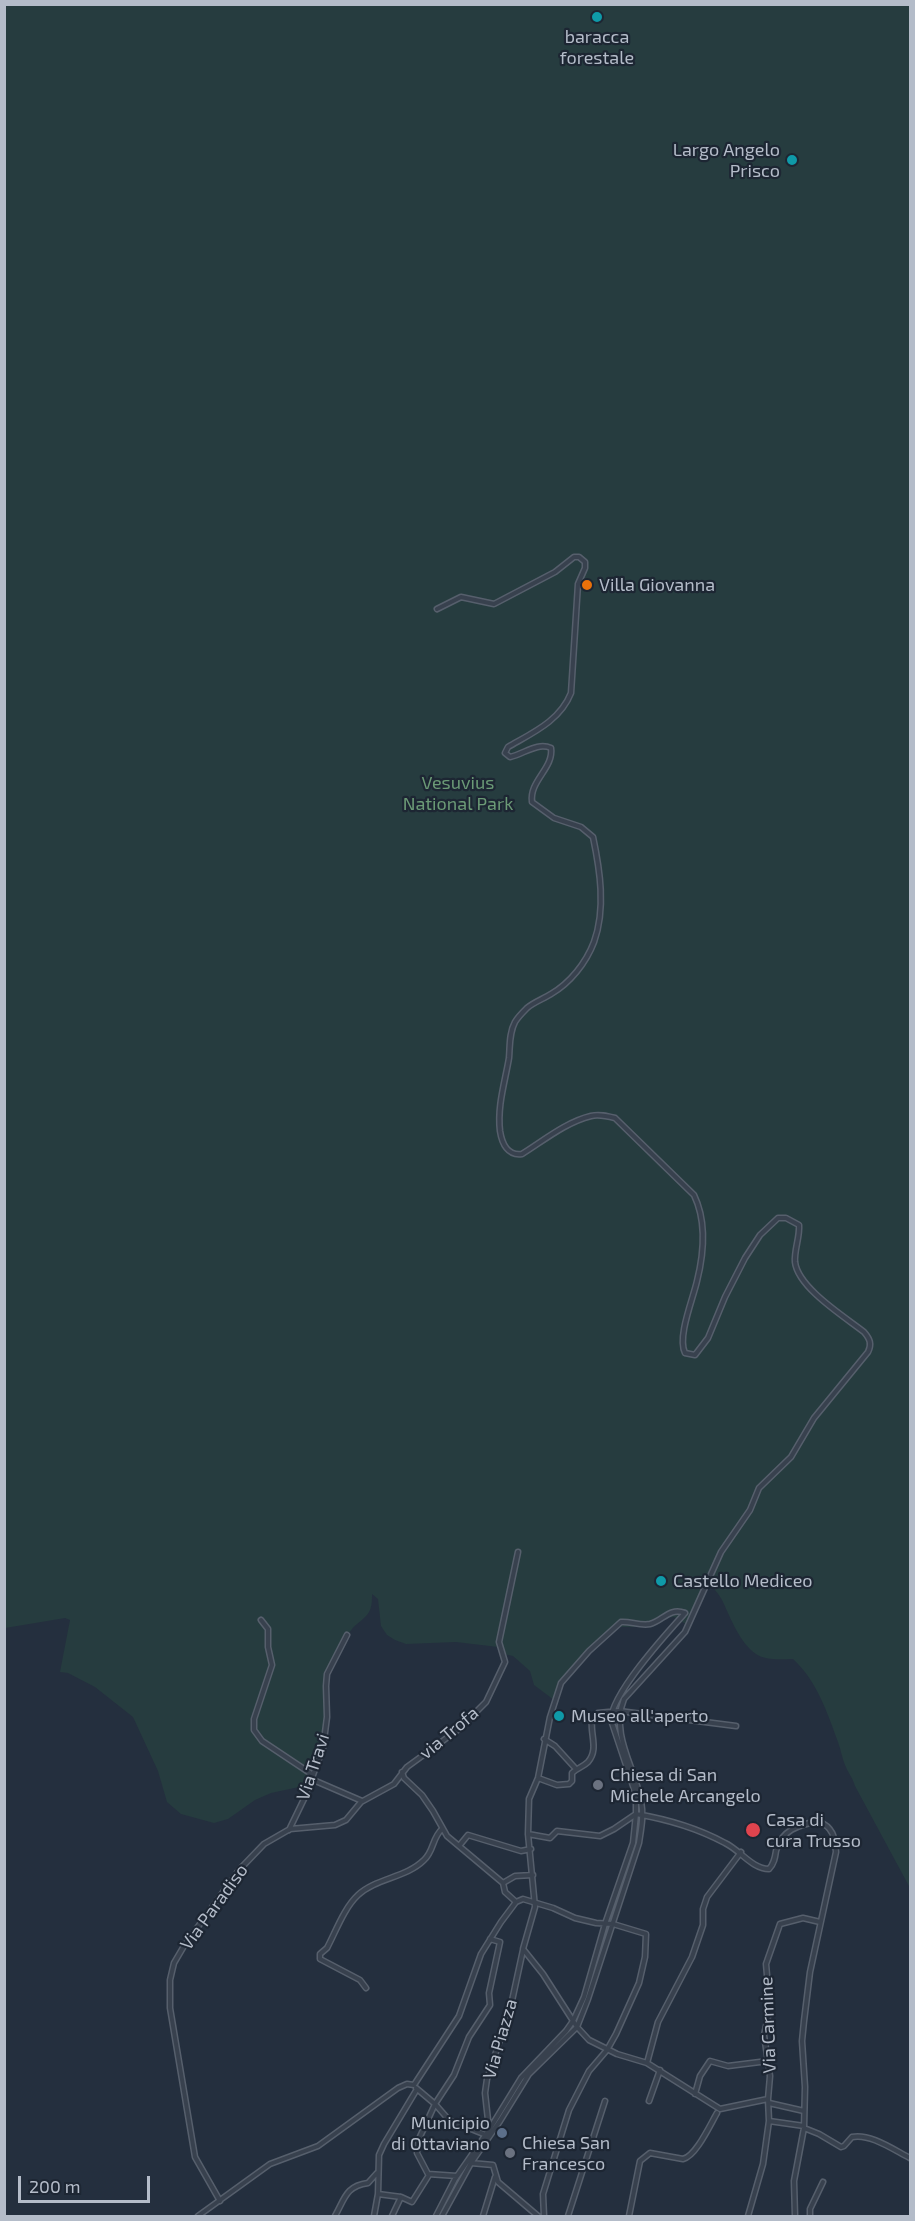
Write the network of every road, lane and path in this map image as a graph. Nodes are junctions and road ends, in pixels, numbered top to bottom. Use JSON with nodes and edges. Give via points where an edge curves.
{"nodes":[{"id":1,"x":437,"y":609,"type":"dead end"},
{"id":2,"x":518,"y":1552,"type":"dead end"},
{"id":3,"x":685,"y":1613,"type":"junction"},
{"id":4,"x":689,"y":1618,"type":"junction"},
{"id":5,"x":261,"y":1620,"type":"dead end"},
{"id":6,"x":347,"y":1635,"type":"dead end"},
{"id":7,"x":619,"y":1711,"type":"junction"},
{"id":8,"x":611,"y":1712,"type":"junction"},
{"id":9,"x":736,"y":1726,"type":"dead end"},
{"id":10,"x":544,"y":1739,"type":"junction"},
{"id":11,"x":576,"y":1769,"type":"junction"},
{"id":12,"x":402,"y":1772,"type":"junction"},
{"id":13,"x":312,"y":1777,"type":"junction"},
{"id":14,"x":538,"y":1778,"type":"junction"},
{"id":15,"x":362,"y":1802,"type":"junction"},
{"id":16,"x":636,"y":1814,"type":"junction"},
{"id":17,"x":643,"y":1815,"type":"junction"},
{"id":18,"x":442,"y":1829,"type":"junction"},
{"id":19,"x":288,"y":1830,"type":"junction"},
{"id":20,"x":528,"y":1834,"type":"junction"},
{"id":21,"x":459,"y":1846,"type":"junction"},
{"id":22,"x":531,"y":1849,"type":"junction"},
{"id":23,"x":741,"y":1852,"type":"junction"},
{"id":24,"x":533,"y":1875,"type":"junction"},
{"id":25,"x":503,"y":1883,"type":"junction"},
{"id":26,"x":516,"y":1902,"type":"junction"},
{"id":27,"x":536,"y":1902,"type":"junction"},
{"id":28,"x":820,"y":1922,"type":"junction"},
{"id":29,"x":605,"y":1924,"type":"junction"},
{"id":30,"x":612,"y":1924,"type":"junction"},
{"id":31,"x":490,"y":1939,"type":"junction"},
{"id":32,"x":523,"y":1949,"type":"junction"},
{"id":33,"x":366,"y":1988,"type":"dead end"},
{"id":34,"x":573,"y":2021,"type":"junction"},
{"id":35,"x":577,"y":2027,"type":"junction"},
{"id":36,"x":607,"y":2050,"type":"junction"},
{"id":37,"x":768,"y":2061,"type":"junction"},
{"id":38,"x":647,"y":2063,"type":"junction"},
{"id":39,"x":660,"y":2070,"type":"junction"},
{"id":40,"x":416,"y":2087,"type":"junction"},
{"id":41,"x":694,"y":2094,"type":"junction"},
{"id":42,"x":605,"y":2101,"type":"dead end"},
{"id":43,"x":649,"y":2101,"type":"dead end"},
{"id":44,"x":768,"y":2101,"type":"junction"},
{"id":45,"x":435,"y":2104,"type":"junction"},
{"id":46,"x":804,"y":2111,"type":"junction"},
{"id":47,"x":717,"y":2113,"type":"dead end"},
{"id":48,"x":770,"y":2121,"type":"junction"},
{"id":49,"x":804,"y":2127,"type":"junction"},
{"id":50,"x":487,"y":2132,"type":"junction"},
{"id":51,"x":910,"y":2158,"type":"edge"},
{"id":52,"x":469,"y":2162,"type":"junction"},
{"id":53,"x":378,"y":2172,"type":"junction"},
{"id":54,"x":430,"y":2174,"type":"junction"},
{"id":55,"x":457,"y":2176,"type":"junction"},
{"id":56,"x":495,"y":2176,"type":"junction"},
{"id":57,"x":824,"y":2182,"type":"dead end"},
{"id":58,"x":378,"y":2194,"type":"junction"},
{"id":59,"x":401,"y":2197,"type":"junction"},
{"id":60,"x":220,"y":2201,"type":"junction"},
{"id":61,"x":198,"y":2217,"type":"edge"},
{"id":62,"x":335,"y":2217,"type":"edge"},
{"id":63,"x":374,"y":2217,"type":"edge"},
{"id":64,"x":392,"y":2217,"type":"edge"},
{"id":65,"x":436,"y":2217,"type":"edge"},
{"id":66,"x":442,"y":2217,"type":"edge"},
{"id":67,"x":483,"y":2217,"type":"edge"},
{"id":68,"x":538,"y":2217,"type":"edge"},
{"id":69,"x":544,"y":2217,"type":"edge"},
{"id":70,"x":568,"y":2217,"type":"edge"},
{"id":71,"x":629,"y":2217,"type":"edge"},
{"id":72,"x":747,"y":2217,"type":"edge"},
{"id":73,"x":795,"y":2217,"type":"edge"},
{"id":74,"x":810,"y":2217,"type":"edge"}],
"edges":[{"from":1,"to":4,"type":"street","via":[[461,597],[494,604],[555,572],[574,557],[585,562],[578,584],[567,705],[505,753],[510,757],[538,747],[551,748],[552,757],[535,786],[532,802],[593,837],[600,915],[594,942],[573,977],[527,1007],[516,1020],[499,1117],[508,1151],[522,1154],[591,1116],[615,1118],[694,1195],[702,1210],[703,1237],[687,1317],[685,1353],[695,1355],[708,1338],[745,1258],[760,1234],[778,1218],[799,1225],[795,1262],[798,1272],[821,1299],[870,1338],[868,1353],[814,1418],[791,1457],[754,1497],[750,1510],[721,1552]]},
{"from":2,"to":12,"type":"street","name":"via Trofa","via":[[499,1642],[505,1662],[486,1702],[459,1729]]},
{"from":3,"to":4,"type":"street"},
{"from":3,"to":8,"type":"street","via":[[643,1663]]},
{"from":3,"to":10,"type":"street","via":[[672,1612],[652,1624],[624,1621],[616,1626],[561,1683]]},
{"from":4,"to":7,"type":"street","via":[[681,1637],[624,1699]]},
{"from":5,"to":13,"type":"street","via":[[268,1629],[272,1665],[254,1730],[262,1741]]},
{"from":6,"to":13,"type":"street","name":"Via Travi","via":[[327,1674],[324,1739]]},
{"from":7,"to":8,"type":"street"},
{"from":7,"to":9,"type":"street"},
{"from":7,"to":17,"type":"street","via":[[620,1730]]},
{"from":8,"to":11,"type":"street","via":[[594,1715],[593,1753],[583,1767]]},
{"from":8,"to":16,"type":"street","via":[[636,1795]]},
{"from":10,"to":11,"type":"street"},
{"from":10,"to":14,"type":"street"},
{"from":11,"to":14,"type":"street","via":[[572,1781],[564,1786]]},
{"from":12,"to":15,"type":"street","name":"Via Paradiso","via":[[394,1784]]},
{"from":12,"to":18,"type":"street"},
{"from":13,"to":15,"type":"street"},
{"from":13,"to":19,"type":"street","name":"Via Travi"},
{"from":14,"to":20,"type":"street","via":[[529,1799]]},
{"from":15,"to":19,"type":"street","name":"Via Paradiso","via":[[342,1822]]},
{"from":16,"to":17,"type":"street"},
{"from":16,"to":20,"type":"street","via":[[600,1836],[557,1831],[550,1838]]},
{"from":16,"to":29,"type":"street","via":[[633,1843]]},
{"from":17,"to":23,"type":"street","via":[[663,1818]]},
{"from":17,"to":30,"type":"street","via":[[639,1843]]},
{"from":18,"to":21,"type":"street"},
{"from":18,"to":33,"type":"street","via":[[424,1861],[357,1896],[320,1954],[320,1959],[360,1980]]},
{"from":19,"to":60,"type":"street","name":"Via Paradiso","via":[[264,1844],[239,1870],[184,1946],[170,1980],[170,2007],[195,2157]]},
{"from":20,"to":22,"type":"street"},
{"from":21,"to":22,"type":"street","via":[[468,1834],[520,1851]]},
{"from":21,"to":25,"type":"street"},
{"from":22,"to":24,"type":"street"},
{"from":23,"to":28,"type":"street","via":[[762,1869],[769,1869],[788,1832],[818,1821],[832,1829],[836,1852]]},
{"from":23,"to":38,"type":"street","via":[[707,1897],[692,1957],[658,2022]]},
{"from":24,"to":25,"type":"street","via":[[515,1876]]},
{"from":24,"to":27,"type":"street"},
{"from":25,"to":26,"type":"street","via":[[505,1892]]},
{"from":26,"to":27,"type":"street"},
{"from":26,"to":31,"type":"street"},
{"from":27,"to":29,"type":"street","via":[[575,1918]]},
{"from":27,"to":32,"type":"street","name":"Via Piazza"},
{"from":28,"to":37,"type":"street","name":"Via Carmine","via":[[800,1918],[778,1926],[766,1964],[770,2000],[764,2035]]},
{"from":28,"to":46,"type":"street","via":[[802,2041]]},
{"from":29,"to":30,"type":"street"},
{"from":29,"to":34,"type":"street"},
{"from":30,"to":35,"type":"street"},
{"from":30,"to":36,"type":"street","via":[[646,1934],[646,1940],[639,1983]]},
{"from":31,"to":40,"type":"street","via":[[474,1970],[459,2016]]},
{"from":31,"to":45,"type":"street","via":[[500,1942],[490,2005]]},
{"from":32,"to":34,"type":"street"},
{"from":32,"to":50,"type":"street","name":"Via Piazza","via":[[510,2010],[487,2079]]},
{"from":34,"to":35,"type":"street"},
{"from":34,"to":50,"type":"street","via":[[525,2072]]},
{"from":35,"to":36,"type":"street","via":[[589,2040]]},
{"from":35,"to":52,"type":"street","via":[[529,2074]]},
{"from":36,"to":38,"type":"street"},
{"from":36,"to":69,"type":"street","via":[[589,2071],[569,2110],[543,2194]]},
{"from":37,"to":41,"type":"street","via":[[728,2066],[710,2061]]},
{"from":37,"to":44,"type":"street","name":"Via Carmine"},
{"from":38,"to":39,"type":"street"},
{"from":39,"to":41,"type":"street"},
{"from":39,"to":43,"type":"street"},
{"from":40,"to":45,"type":"street"},
{"from":40,"to":53,"type":"street","via":[[379,2155]]},
{"from":40,"to":60,"type":"street","via":[[407,2084],[398,2088],[318,2146],[270,2164]]},
{"from":41,"to":44,"type":"street","via":[[720,2109]]},
{"from":42,"to":70,"type":"street"},
{"from":44,"to":46,"type":"street"},
{"from":44,"to":48,"type":"street","name":"Via Carmine"},
{"from":45,"to":50,"type":"street","via":[[449,2120]]},
{"from":45,"to":54,"type":"street","via":[[418,2141],[417,2153]]},
{"from":46,"to":49,"type":"street"},
{"from":47,"to":71,"type":"street","via":[[687,2158],[650,2153],[640,2161]]},
{"from":48,"to":49,"type":"street"},
{"from":48,"to":72,"type":"street","name":"Via Carmine","via":[[763,2164]]},
{"from":49,"to":51,"type":"street","via":[[841,2147],[857,2136]]},
{"from":49,"to":73,"type":"street","via":[[794,2181]]},
{"from":50,"to":52,"type":"street"},
{"from":52,"to":55,"type":"street"},
{"from":52,"to":56,"type":"street","via":[[494,2165]]},
{"from":52,"to":66,"type":"street"},
{"from":53,"to":58,"type":"street"},
{"from":53,"to":62,"type":"street","via":[[368,2183],[357,2184],[350,2190]]},
{"from":54,"to":55,"type":"street"},
{"from":54,"to":59,"type":"street","via":[[412,2202]]},
{"from":55,"to":65,"type":"street"},
{"from":56,"to":67,"type":"street"},
{"from":56,"to":68,"type":"street"},
{"from":57,"to":74,"type":"street"},
{"from":58,"to":59,"type":"street"},
{"from":58,"to":63,"type":"street"},
{"from":59,"to":64,"type":"street"},
{"from":60,"to":61,"type":"street"}]}
